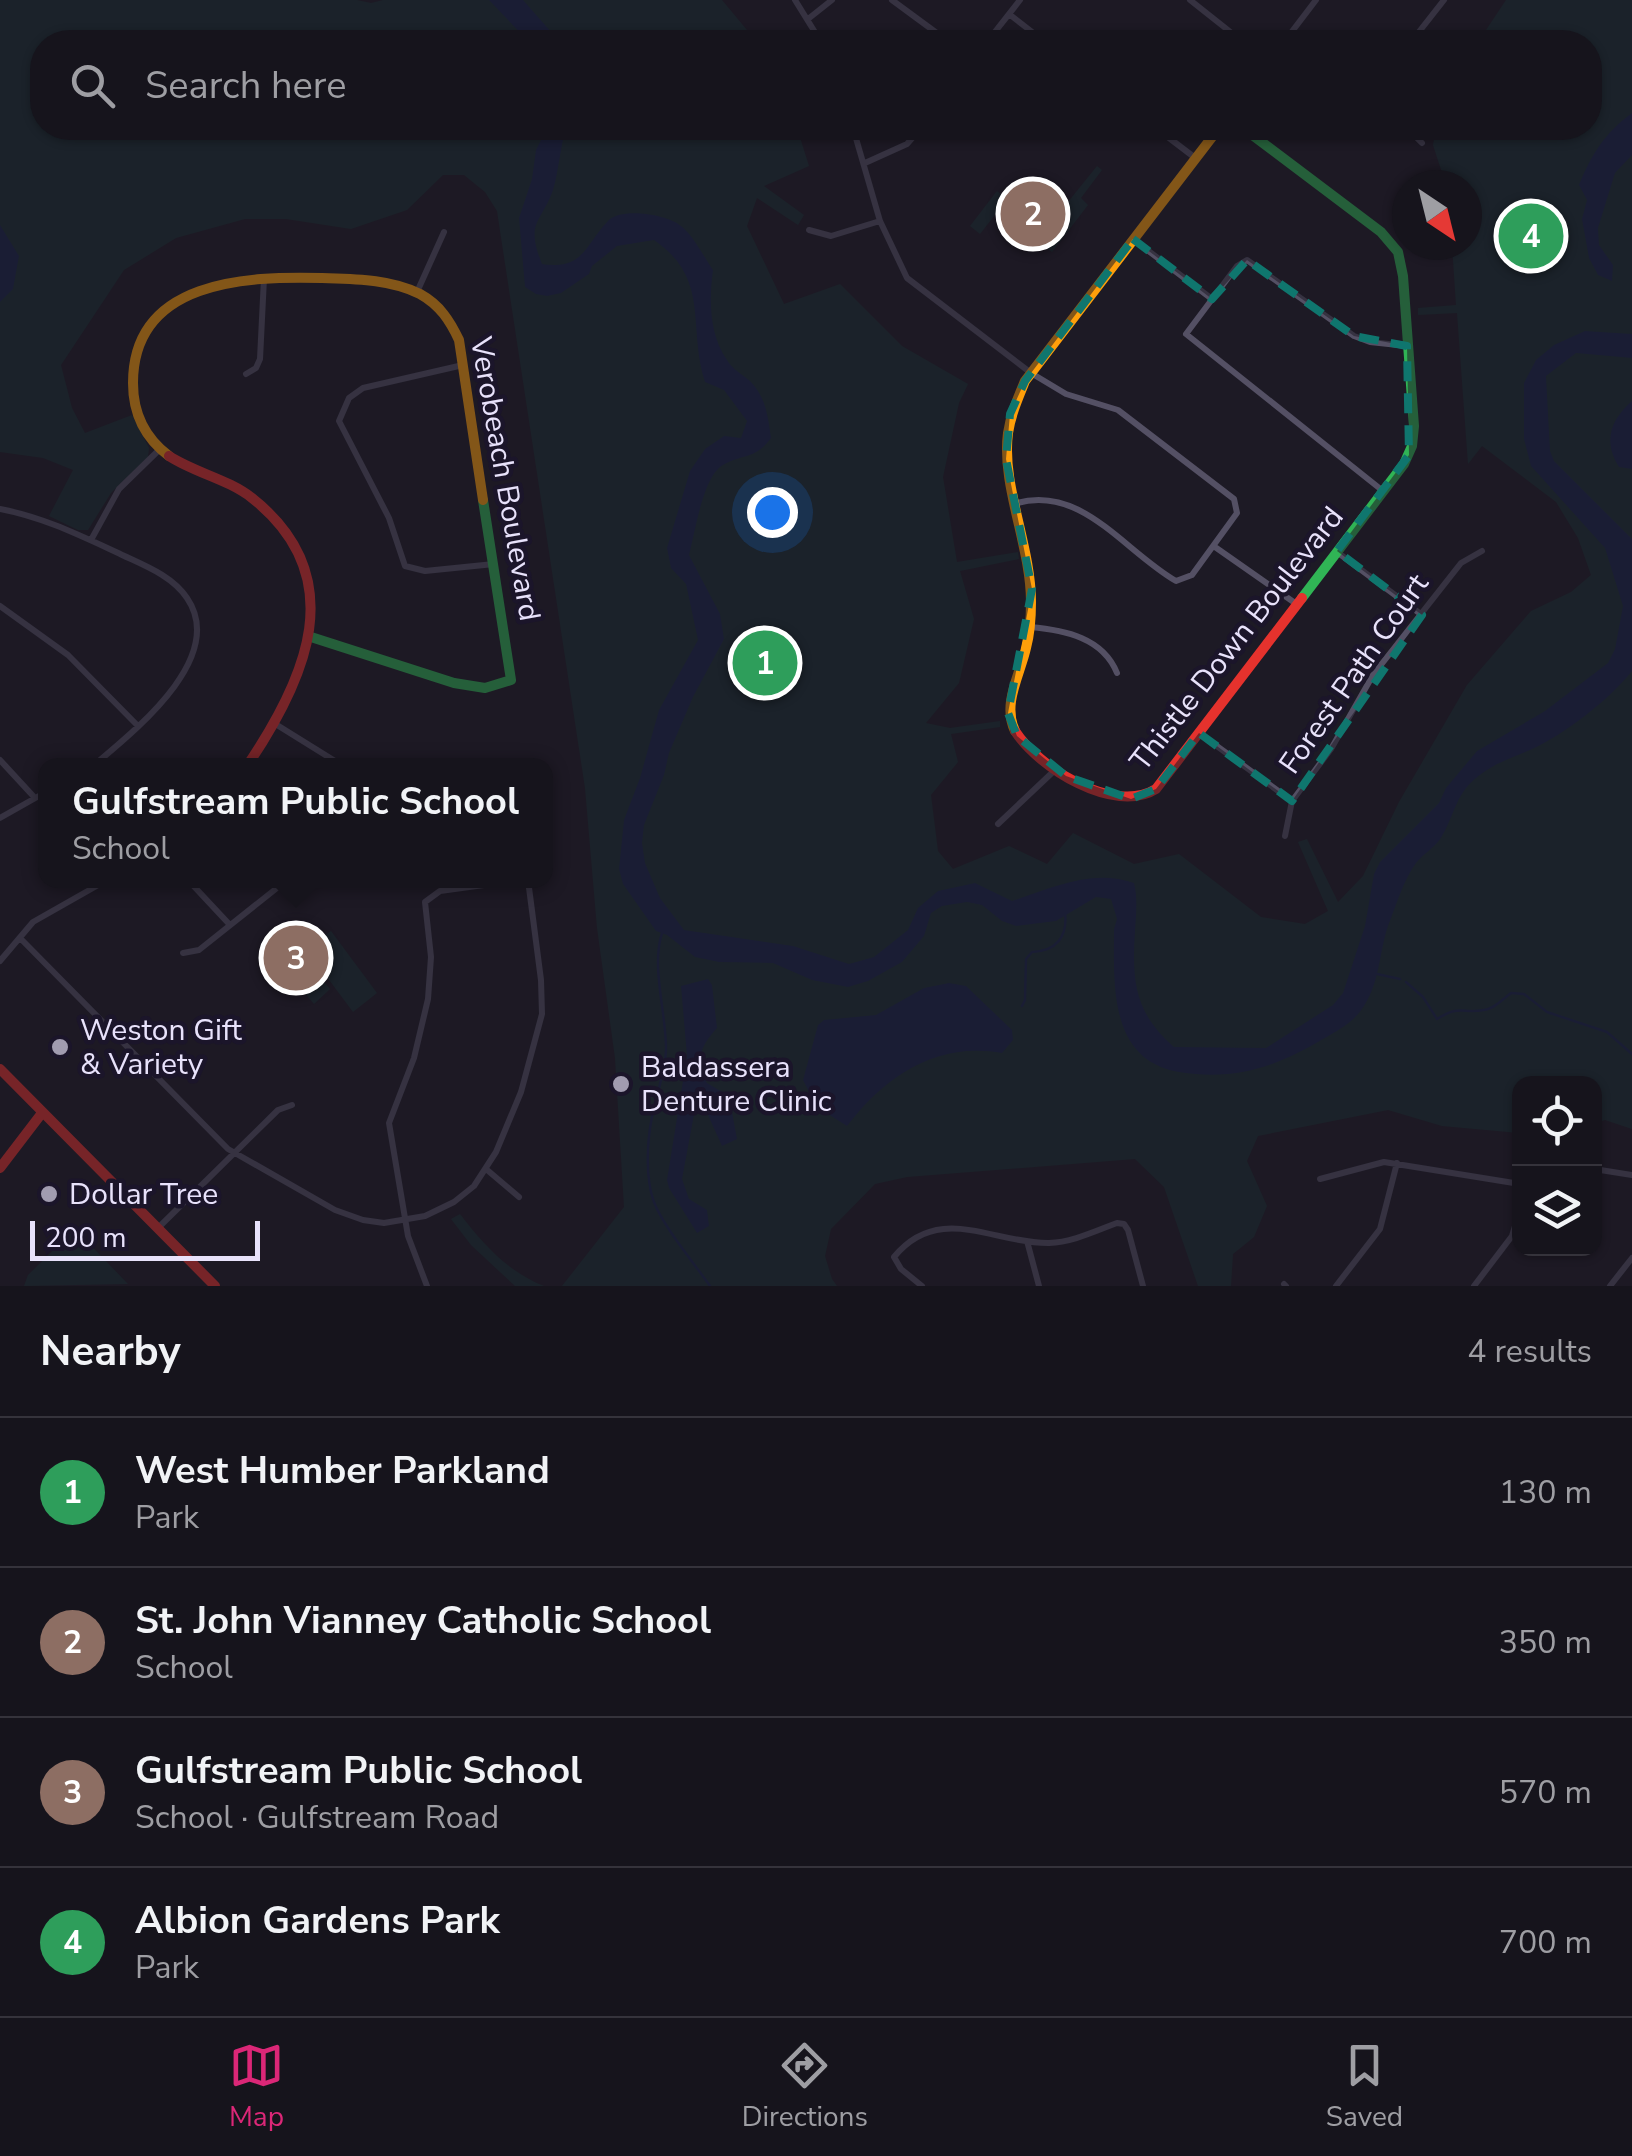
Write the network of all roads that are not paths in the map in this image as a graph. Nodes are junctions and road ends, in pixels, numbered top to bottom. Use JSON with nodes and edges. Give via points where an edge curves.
{"nodes":[{"id":1,"x":795,"y":0,"type":"edge"},
{"id":2,"x":832,"y":0,"type":"edge"},
{"id":3,"x":892,"y":0,"type":"edge"},
{"id":4,"x":1020,"y":0,"type":"edge"},
{"id":5,"x":1190,"y":0,"type":"edge"},
{"id":6,"x":1316,"y":0,"type":"edge"},
{"id":7,"x":1444,"y":0,"type":"edge"},
{"id":8,"x":1009,"y":14,"type":"junction"},
{"id":9,"x":808,"y":18,"type":"junction"},
{"id":10,"x":814,"y":30,"type":"edge"},
{"id":11,"x":933,"y":30,"type":"edge"},
{"id":12,"x":996,"y":30,"type":"edge"},
{"id":13,"x":1030,"y":30,"type":"edge"},
{"id":14,"x":1228,"y":30,"type":"edge"},
{"id":15,"x":1294,"y":30,"type":"edge"},
{"id":16,"x":1420,"y":30,"type":"edge"},
{"id":17,"x":857,"y":140,"type":"edge"},
{"id":18,"x":910,"y":140,"type":"edge"},
{"id":19,"x":1172,"y":140,"type":"edge"},
{"id":20,"x":1209,"y":140,"type":"edge"},
{"id":21,"x":1259,"y":140,"type":"edge"},
{"id":22,"x":1419,"y":140,"type":"edge"},
{"id":23,"x":1422,"y":143,"type":"dead end"},
{"id":24,"x":1194,"y":157,"type":"junction"},
{"id":25,"x":865,"y":164,"type":"junction"},
{"id":26,"x":880,"y":220,"type":"junction"},
{"id":27,"x":809,"y":230,"type":"dead end"},
{"id":28,"x":444,"y":232,"type":"dead end"},
{"id":29,"x":1133,"y":239,"type":"junction"},
{"id":30,"x":264,"y":276,"type":"junction"},
{"id":31,"x":417,"y":292,"type":"junction"},
{"id":32,"x":1212,"y":299,"type":"junction"},
{"id":33,"x":1407,"y":346,"type":"junction"},
{"id":34,"x":464,"y":364,"type":"junction"},
{"id":35,"x":1031,"y":373,"type":"junction"},
{"id":36,"x":246,"y":374,"type":"dead end"},
{"id":37,"x":159,"y":450,"type":"junction"},
{"id":38,"x":1383,"y":490,"type":"junction"},
{"id":39,"x":1015,"y":504,"type":"junction"},
{"id":40,"x":0,"y":509,"type":"edge"},
{"id":41,"x":91,"y":540,"type":"junction"},
{"id":42,"x":1215,"y":548,"type":"junction"},
{"id":43,"x":1482,"y":550,"type":"dead end"},
{"id":44,"x":1336,"y":551,"type":"junction"},
{"id":45,"x":494,"y":564,"type":"junction"},
{"id":46,"x":1295,"y":603,"type":"junction"},
{"id":47,"x":0,"y":606,"type":"edge"},
{"id":48,"x":1422,"y":615,"type":"junction"},
{"id":49,"x":1029,"y":627,"type":"junction"},
{"id":50,"x":311,"y":636,"type":"junction"},
{"id":51,"x":1117,"y":673,"type":"dead end"},
{"id":52,"x":277,"y":725,"type":"junction"},
{"id":53,"x":138,"y":726,"type":"junction"},
{"id":54,"x":1199,"y":733,"type":"junction"},
{"id":55,"x":102,"y":758,"type":"edge"},
{"id":56,"x":253,"y":758,"type":"edge"},
{"id":57,"x":330,"y":758,"type":"edge"},
{"id":58,"x":0,"y":760,"type":"edge"},
{"id":59,"x":1055,"y":769,"type":"junction"},
{"id":60,"x":38,"y":796,"type":"edge"},
{"id":61,"x":35,"y":798,"type":"junction"},
{"id":62,"x":1292,"y":800,"type":"junction"},
{"id":63,"x":0,"y":818,"type":"edge"},
{"id":64,"x":998,"y":824,"type":"dead end"},
{"id":65,"x":1285,"y":836,"type":"dead end"},
{"id":66,"x":94,"y":888,"type":"edge"},
{"id":67,"x":195,"y":888,"type":"edge"},
{"id":68,"x":277,"y":888,"type":"edge"},
{"id":69,"x":467,"y":888,"type":"edge"},
{"id":70,"x":529,"y":888,"type":"edge"},
{"id":71,"x":230,"y":925,"type":"junction"},
{"id":72,"x":20,"y":938,"type":"junction"},
{"id":73,"x":182,"y":953,"type":"dead end"},
{"id":74,"x":0,"y":961,"type":"edge"},
{"id":75,"x":0,"y":1069,"type":"edge"},
{"id":76,"x":292,"y":1105,"type":"dead end"},
{"id":77,"x":42,"y":1112,"type":"junction"},
{"id":78,"x":235,"y":1154,"type":"junction"},
{"id":79,"x":1397,"y":1163,"type":"junction"},
{"id":80,"x":0,"y":1168,"type":"edge"},
{"id":81,"x":486,"y":1169,"type":"junction"},
{"id":82,"x":1602,"y":1170,"type":"edge"},
{"id":83,"x":1632,"y":1174,"type":"edge"},
{"id":84,"x":1320,"y":1179,"type":"dead end"},
{"id":85,"x":1512,"y":1183,"type":"edge"},
{"id":86,"x":519,"y":1197,"type":"dead end"},
{"id":87,"x":406,"y":1219,"type":"junction"},
{"id":88,"x":157,"y":1229,"type":"junction"},
{"id":89,"x":1512,"y":1236,"type":"edge"},
{"id":90,"x":1027,"y":1241,"type":"junction"},
{"id":91,"x":1632,"y":1258,"type":"edge"},
{"id":92,"x":215,"y":1286,"type":"edge"},
{"id":93,"x":427,"y":1286,"type":"edge"},
{"id":94,"x":922,"y":1286,"type":"edge"},
{"id":95,"x":1040,"y":1286,"type":"edge"},
{"id":96,"x":1143,"y":1286,"type":"edge"},
{"id":97,"x":1336,"y":1286,"type":"edge"},
{"id":98,"x":1474,"y":1286,"type":"edge"},
{"id":99,"x":1610,"y":1286,"type":"edge"}],
"edges":[{"from":1,"to":9,"type":"street"},
{"from":2,"to":9,"type":"street"},
{"from":3,"to":11,"type":"street"},
{"from":4,"to":8,"type":"street"},
{"from":5,"to":14,"type":"street"},
{"from":6,"to":15,"type":"street"},
{"from":7,"to":16,"type":"street"},
{"from":8,"to":12,"type":"street"},
{"from":8,"to":13,"type":"street"},
{"from":9,"to":10,"type":"street"},
{"from":17,"to":25,"type":"street"},
{"from":18,"to":25,"type":"street"},
{"from":19,"to":24,"type":"street"},
{"from":20,"to":24,"type":"street","name":"Thistle Down Boulevard"},
{"from":21,"to":33,"type":"street","name":"Thistle Down Boulevard","via":[[1391,242],[1400,258]]},
{"from":22,"to":23,"type":"street"},
{"from":24,"to":29,"type":"street","name":"Thistle Down Boulevard"},
{"from":25,"to":26,"type":"street"},
{"from":26,"to":27,"type":"street","via":[[831,236]]},
{"from":26,"to":35,"type":"street","via":[[907,278]]},
{"from":28,"to":31,"type":"street"},
{"from":29,"to":32,"type":"street"},
{"from":29,"to":35,"type":"street","name":"Thistle Down Boulevard"},
{"from":30,"to":31,"type":"street","name":"Verobeach Boulevard","via":[[374,280]]},
{"from":30,"to":36,"type":"street","via":[[261,356]]},
{"from":30,"to":37,"type":"street","name":"Verobeach Boulevard","via":[[192,292],[146,337],[136,356],[133,399]]},
{"from":31,"to":34,"type":"street","name":"Verobeach Boulevard","via":[[454,326]]},
{"from":32,"to":33,"type":"street","via":[[1247,260],[1354,336]]},
{"from":32,"to":38,"type":"street","via":[[1188,329],[1192,341]]},
{"from":33,"to":38,"type":"street","name":"Thistle Down Boulevard","via":[[1414,436],[1409,455]]},
{"from":34,"to":45,"type":"street","name":"Verobeach Boulevard"},
{"from":34,"to":45,"type":"street","via":[[363,388],[348,398],[339,421],[390,518],[405,566],[425,571]]},
{"from":35,"to":39,"type":"street","name":"Thistle Down Boulevard","via":[[1012,404],[1006,439]]},
{"from":35,"to":42,"type":"street","via":[[1066,394],[1118,410],[1234,499],[1238,513]]},
{"from":37,"to":41,"type":"street","via":[[119,489]]},
{"from":37,"to":50,"type":"street","via":[[253,498],[283,529],[310,589]]},
{"from":38,"to":44,"type":"street","name":"Thistle Down Boulevard"},
{"from":39,"to":42,"type":"street","via":[[1061,500],[1176,580],[1192,575]]},
{"from":39,"to":49,"type":"street","name":"Thistle Down Boulevard","via":[[1031,568]]},
{"from":40,"to":41,"type":"street"},
{"from":41,"to":53,"type":"street","via":[[178,588],[196,624],[182,675]]},
{"from":42,"to":46,"type":"street"},
{"from":43,"to":48,"type":"street","name":"Forest Path Court","via":[[1461,563]]},
{"from":44,"to":46,"type":"street","name":"Thistle Down Boulevard"},
{"from":44,"to":48,"type":"street"},
{"from":45,"to":50,"type":"street","name":"Verobeach Boulevard","via":[[512,675],[507,684],[444,681]]},
{"from":46,"to":54,"type":"street","name":"Thistle Down Boulevard"},
{"from":47,"to":53,"type":"street","via":[[68,655]]},
{"from":48,"to":62,"type":"street","name":"Forest Path Court","via":[[1373,675]]},
{"from":49,"to":51,"type":"street","via":[[1088,640],[1112,659]]},
{"from":49,"to":59,"type":"street","name":"Thistle Down Boulevard","via":[[1008,713],[1017,736]]},
{"from":50,"to":52,"type":"street"},
{"from":52,"to":56,"type":"street"},
{"from":52,"to":57,"type":"street"},
{"from":53,"to":55,"type":"street"},
{"from":54,"to":59,"type":"street","name":"Thistle Down Boulevard","via":[[1156,789],[1142,797],[1104,793]]},
{"from":54,"to":62,"type":"street"},
{"from":58,"to":61,"type":"street"},
{"from":59,"to":64,"type":"street"},
{"from":60,"to":61,"type":"street"},
{"from":61,"to":63,"type":"street"},
{"from":62,"to":65,"type":"street","name":"Forest Path Court"},
{"from":66,"to":72,"type":"street","via":[[40,918]]},
{"from":67,"to":71,"type":"street"},
{"from":68,"to":71,"type":"street"},
{"from":69,"to":87,"type":"street","via":[[425,902],[428,999],[388,1123]]},
{"from":70,"to":81,"type":"street","via":[[542,1014],[521,1092]]},
{"from":71,"to":73,"type":"street","via":[[199,950]]},
{"from":72,"to":74,"type":"street"},
{"from":72,"to":78,"type":"street"},
{"from":75,"to":77,"type":"street"},
{"from":76,"to":78,"type":"street","via":[[278,1110]]},
{"from":77,"to":80,"type":"street"},
{"from":77,"to":88,"type":"street"},
{"from":78,"to":87,"type":"street","via":[[353,1217]]},
{"from":78,"to":88,"type":"street"},
{"from":79,"to":84,"type":"street"},
{"from":79,"to":85,"type":"street"},
{"from":79,"to":97,"type":"street","via":[[1380,1230]]},
{"from":81,"to":86,"type":"street"},
{"from":81,"to":87,"type":"street","via":[[454,1202]]},
{"from":82,"to":83,"type":"street"},
{"from":87,"to":93,"type":"street"},
{"from":88,"to":92,"type":"street"},
{"from":89,"to":98,"type":"street"},
{"from":90,"to":94,"type":"street","via":[[958,1228],[923,1234],[894,1257]]},
{"from":90,"to":95,"type":"street"},
{"from":90,"to":96,"type":"street","via":[[1071,1240],[1124,1224]]},
{"from":91,"to":99,"type":"street"}]}
